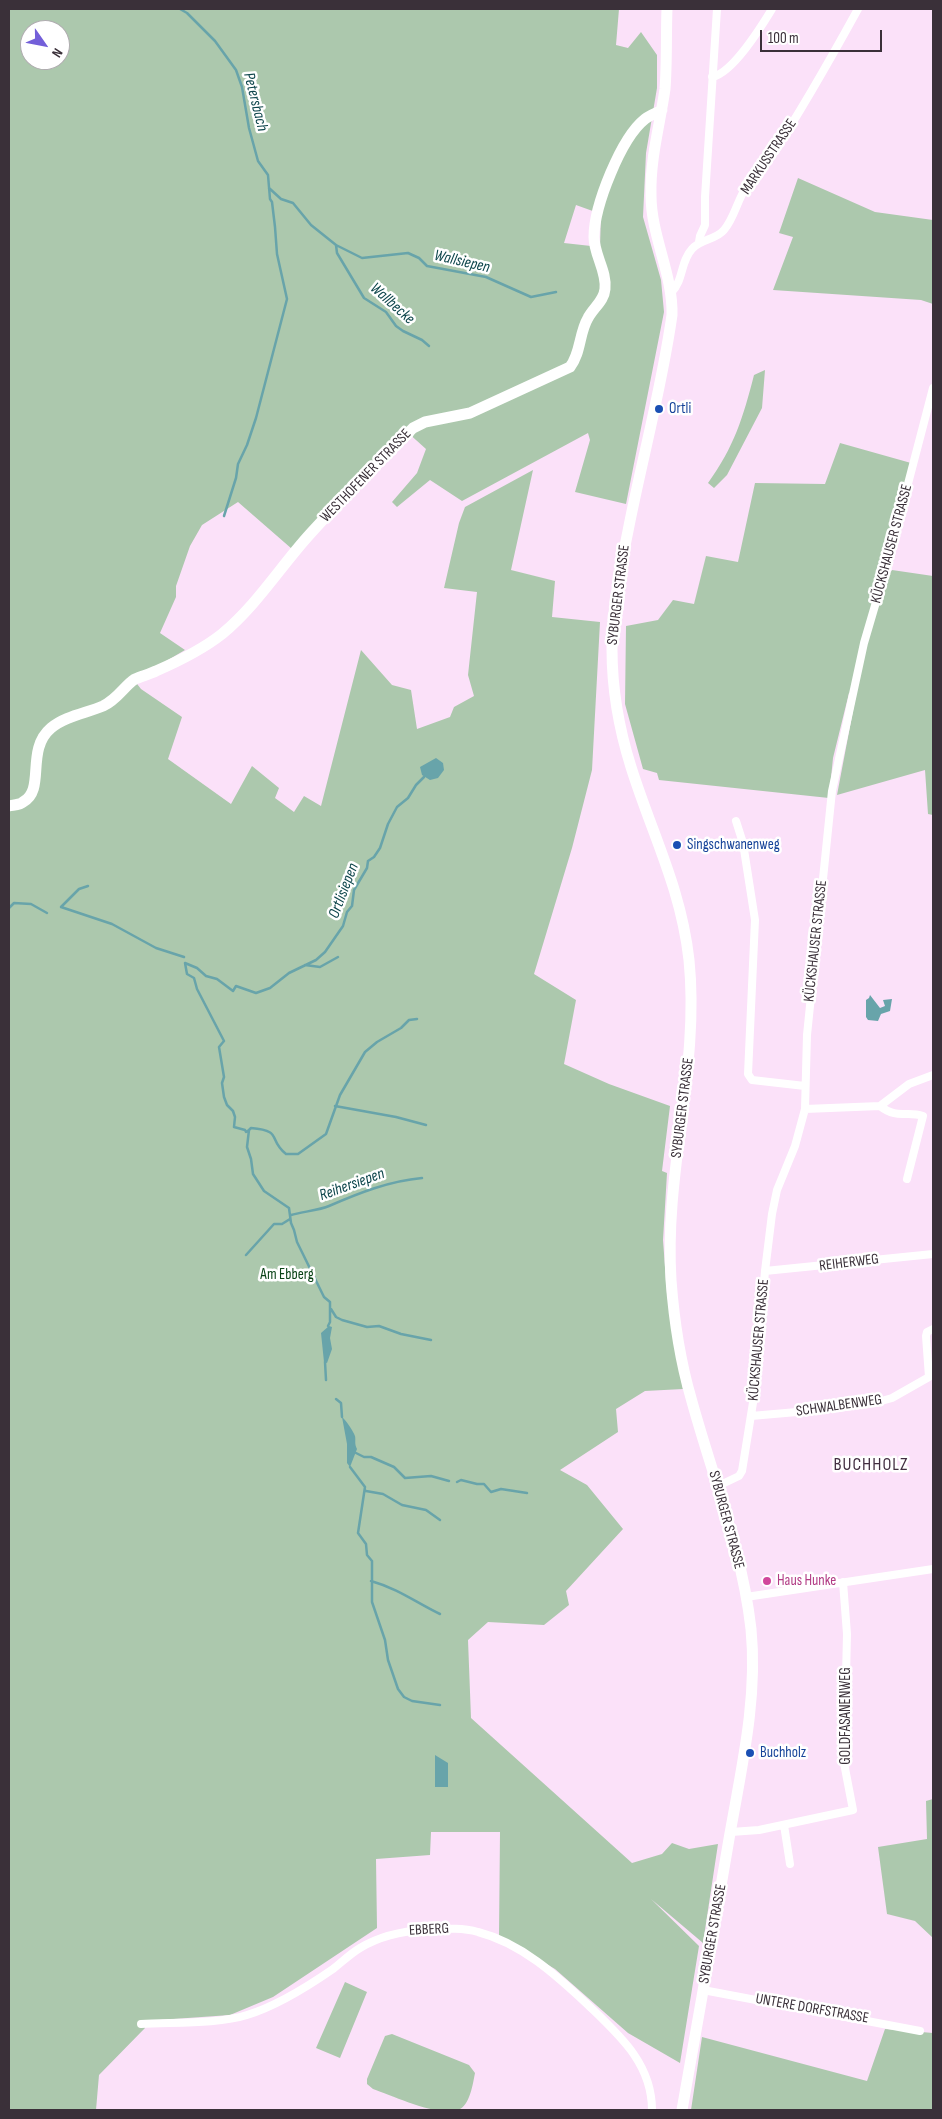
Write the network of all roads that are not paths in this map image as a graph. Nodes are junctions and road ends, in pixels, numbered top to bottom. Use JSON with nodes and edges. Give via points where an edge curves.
{"nodes":[{"id":1,"x":667,"y":9,"type":"edge"},
{"id":2,"x":717,"y":9,"type":"edge"},
{"id":3,"x":772,"y":9,"type":"edge"},
{"id":4,"x":858,"y":9,"type":"edge"},
{"id":5,"x":712,"y":77,"type":"junction"},
{"id":6,"x":662,"y":110,"type":"junction"},
{"id":7,"x":698,"y":243,"type":"junction"},
{"id":8,"x":671,"y":293,"type":"junction"},
{"id":9,"x":933,"y":388,"type":"edge"},
{"id":10,"x":9,"y":806,"type":"edge"},
{"id":11,"x":736,"y":821,"type":"dead end"},
{"id":12,"x":933,"y":1075,"type":"edge"},
{"id":13,"x":805,"y":1086,"type":"junction"},
{"id":14,"x":880,"y":1106,"type":"junction"},
{"id":15,"x":805,"y":1109,"type":"junction"},
{"id":16,"x":907,"y":1179,"type":"dead end"},
{"id":17,"x":933,"y":1254,"type":"edge"},
{"id":18,"x":765,"y":1271,"type":"junction"},
{"id":19,"x":933,"y":1329,"type":"edge"},
{"id":20,"x":751,"y":1416,"type":"junction"},
{"id":21,"x":718,"y":1486,"type":"junction"},
{"id":22,"x":933,"y":1569,"type":"edge"},
{"id":23,"x":843,"y":1582,"type":"junction"},
{"id":24,"x":746,"y":1597,"type":"junction"},
{"id":25,"x":784,"y":1825,"type":"junction"},
{"id":26,"x":730,"y":1832,"type":"junction"},
{"id":27,"x":790,"y":1864,"type":"dead end"},
{"id":28,"x":703,"y":1990,"type":"junction"},
{"id":29,"x":141,"y":2024,"type":"dead end"},
{"id":30,"x":920,"y":2031,"type":"dead end"},
{"id":31,"x":652,"y":2110,"type":"edge"},
{"id":32,"x":682,"y":2110,"type":"edge"}],
"edges":[{"from":1,"to":6,"type":"street"},
{"from":2,"to":5,"type":"street"},
{"from":3,"to":5,"type":"street","via":[[735,61],[724,72]]},
{"from":4,"to":7,"type":"street","name":"MARKUSSTRASSE","via":[[772,154],[745,189],[729,223],[722,232]]},
{"from":5,"to":7,"type":"street","via":[[705,225]]},
{"from":6,"to":8,"type":"street","name":"SYBURGER STRASSE","via":[[651,174],[651,196],[654,225]]},
{"from":6,"to":10,"type":"street","name":"WESTHOFENER STRASSE","via":[[644,120],[603,189],[594,236],[606,287],[603,298],[588,317],[570,367],[470,413],[425,422],[413,428],[335,506],[262,594],[221,635],[189,655],[134,680],[105,705],[51,728],[37,751],[31,796],[23,803]]},
{"from":7,"to":8,"type":"street","via":[[684,261],[679,282]]},
{"from":8,"to":21,"type":"street","name":"SYBURGER STRASSE","via":[[670,329],[618,577],[612,654],[620,727],[674,883],[688,957],[692,997],[690,1051],[673,1186],[671,1275],[675,1322],[689,1393]]},
{"from":9,"to":13,"type":"street","name":"KÜCKSHAUSER STRASSE","via":[[864,643],[834,781],[815,946]]},
{"from":11,"to":13,"type":"street","via":[[743,843],[755,920],[749,1078]]},
{"from":12,"to":14,"type":"street","via":[[909,1084]]},
{"from":13,"to":15,"type":"street","name":"KÜCKSHAUSER STRASSE"},
{"from":14,"to":15,"type":"street"},
{"from":14,"to":16,"type":"street","via":[[899,1116],[923,1116]]},
{"from":15,"to":18,"type":"street","name":"KÜCKSHAUSER STRASSE","via":[[774,1201]]},
{"from":17,"to":18,"type":"street","name":"REIHERWEG"},
{"from":18,"to":20,"type":"street","name":"KÜCKSHAUSER STRASSE"},
{"from":19,"to":20,"type":"street","name":"SCHWALBENWEG","via":[[926,1336],[929,1377],[892,1398],[865,1405]]},
{"from":20,"to":21,"type":"street","name":"KÜCKSHAUSER STRASSE","via":[[742,1471],[739,1476]]},
{"from":21,"to":24,"type":"street","name":"SYBURGER STRASSE"},
{"from":22,"to":23,"type":"street"},
{"from":23,"to":24,"type":"street"},
{"from":23,"to":25,"type":"street","name":"GOLDFASANENWEG","via":[[846,1634],[844,1764],[853,1810]]},
{"from":24,"to":26,"type":"street","name":"SYBURGER STRASSE","via":[[752,1653],[750,1697]]},
{"from":25,"to":26,"type":"street","name":"GOLDFASANENWEG"},
{"from":25,"to":27,"type":"street"},
{"from":26,"to":28,"type":"street","name":"SYBURGER STRASSE"},
{"from":28,"to":30,"type":"street","name":"UNTERE DORFSTRASSE"},
{"from":28,"to":32,"type":"street","name":"SYBURGER STRASSE"},
{"from":29,"to":31,"type":"street","name":"EBBERG","via":[[247,2015],[298,1991],[362,1947],[380,1939],[413,1930],[445,1928],[472,1931],[512,1946],[549,1970],[622,2036],[644,2069],[650,2086]]}]}
